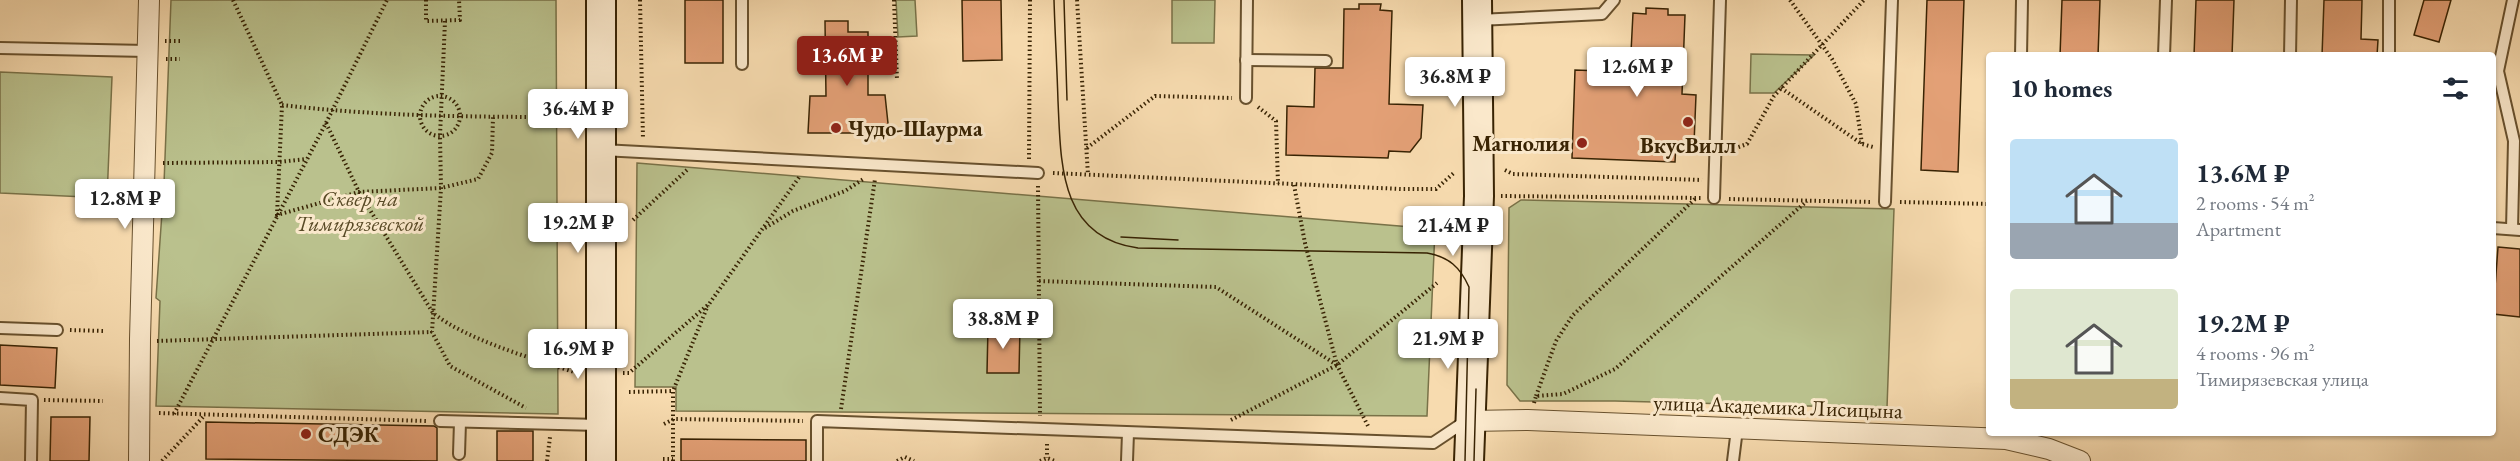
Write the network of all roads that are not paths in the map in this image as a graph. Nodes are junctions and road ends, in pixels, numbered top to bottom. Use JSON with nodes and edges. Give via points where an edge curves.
{"nodes":[{"id":1,"x":149,"y":0,"type":"edge"},
{"id":2,"x":601,"y":0,"type":"edge"},
{"id":3,"x":742,"y":0,"type":"edge"},
{"id":4,"x":1247,"y":0,"type":"edge"},
{"id":5,"x":1614,"y":0,"type":"edge"},
{"id":6,"x":1720,"y":0,"type":"edge"},
{"id":7,"x":1892,"y":0,"type":"edge"},
{"id":8,"x":2022,"y":0,"type":"edge"},
{"id":9,"x":2166,"y":0,"type":"edge"},
{"id":10,"x":2291,"y":0,"type":"edge"},
{"id":11,"x":2389,"y":0,"type":"edge"},
{"id":12,"x":2513,"y":0,"type":"edge"},
{"id":13,"x":1478,"y":10,"type":"edge"},
{"id":14,"x":0,"y":48,"type":"edge"},
{"id":15,"x":147,"y":51,"type":"junction"},
{"id":16,"x":2021,"y":52,"type":"edge"},
{"id":17,"x":2164,"y":52,"type":"edge"},
{"id":18,"x":2290,"y":52,"type":"edge"},
{"id":19,"x":2389,"y":52,"type":"edge"},
{"id":20,"x":1246,"y":60,"type":"junction"},
{"id":21,"x":1326,"y":61,"type":"dead end"},
{"id":22,"x":742,"y":63,"type":"dead end"},
{"id":23,"x":1246,"y":98,"type":"road end"},
{"id":24,"x":601,"y":150,"type":"junction"},
{"id":25,"x":1033,"y":172,"type":"road end"},
{"id":26,"x":1714,"y":198,"type":"road end"},
{"id":27,"x":1885,"y":202,"type":"road end"},
{"id":28,"x":2496,"y":228,"type":"edge"},
{"id":29,"x":2516,"y":230,"type":"edge"},
{"id":30,"x":0,"y":328,"type":"edge"},
{"id":31,"x":57,"y":330,"type":"road end"},
{"id":32,"x":0,"y":398,"type":"edge"},
{"id":33,"x":440,"y":421,"type":"road end"},
{"id":34,"x":1470,"y":421,"type":"junction"},
{"id":35,"x":460,"y":422,"type":"junction"},
{"id":36,"x":601,"y":425,"type":"junction"},
{"id":37,"x":1737,"y":429,"type":"junction"},
{"id":38,"x":1128,"y":433,"type":"junction"},
{"id":39,"x":459,"y":454,"type":"dead end"},
{"id":40,"x":31,"y":461,"type":"edge"},
{"id":41,"x":139,"y":461,"type":"edge"},
{"id":42,"x":601,"y":461,"type":"edge"},
{"id":43,"x":817,"y":461,"type":"edge"},
{"id":44,"x":1127,"y":461,"type":"edge"},
{"id":45,"x":1469,"y":461,"type":"edge"},
{"id":46,"x":1733,"y":461,"type":"edge"},
{"id":47,"x":2080,"y":461,"type":"edge"}],
"edges":[{"from":1,"to":15,"type":"street"},
{"from":2,"to":24,"type":"main road"},
{"from":3,"to":22,"type":"lane"},
{"from":4,"to":20,"type":"lane"},
{"from":5,"to":13,"type":"lane","via":[[1602,14]]},
{"from":6,"to":26,"type":"lane"},
{"from":7,"to":27,"type":"lane"},
{"from":8,"to":16,"type":"lane"},
{"from":9,"to":17,"type":"lane"},
{"from":10,"to":18,"type":"lane"},
{"from":11,"to":19,"type":"lane"},
{"from":12,"to":29,"type":"lane","via":[[2498,71],[2514,141]]},
{"from":13,"to":34,"type":"main road","via":[[1479,196]]},
{"from":14,"to":15,"type":"lane"},
{"from":15,"to":41,"type":"street"},
{"from":20,"to":21,"type":"lane"},
{"from":20,"to":23,"type":"lane"},
{"from":24,"to":25,"type":"lane"},
{"from":24,"to":36,"type":"main road"},
{"from":28,"to":29,"type":"lane"},
{"from":30,"to":31,"type":"lane"},
{"from":32,"to":40,"type":"lane","via":[[32,400]]},
{"from":33,"to":35,"type":"lane"},
{"from":34,"to":37,"type":"street","name":"улица Академика Лисицына"},
{"from":34,"to":38,"type":"lane","via":[[1432,443]]},
{"from":34,"to":45,"type":"main road"},
{"from":35,"to":36,"type":"lane"},
{"from":35,"to":39,"type":"lane"},
{"from":36,"to":42,"type":"main road"},
{"from":37,"to":46,"type":"lane"},
{"from":37,"to":47,"type":"street","name":"улица Академика Лисицына","via":[[2006,439]]},
{"from":38,"to":43,"type":"lane","via":[[817,421]]},
{"from":38,"to":44,"type":"lane"}]}
